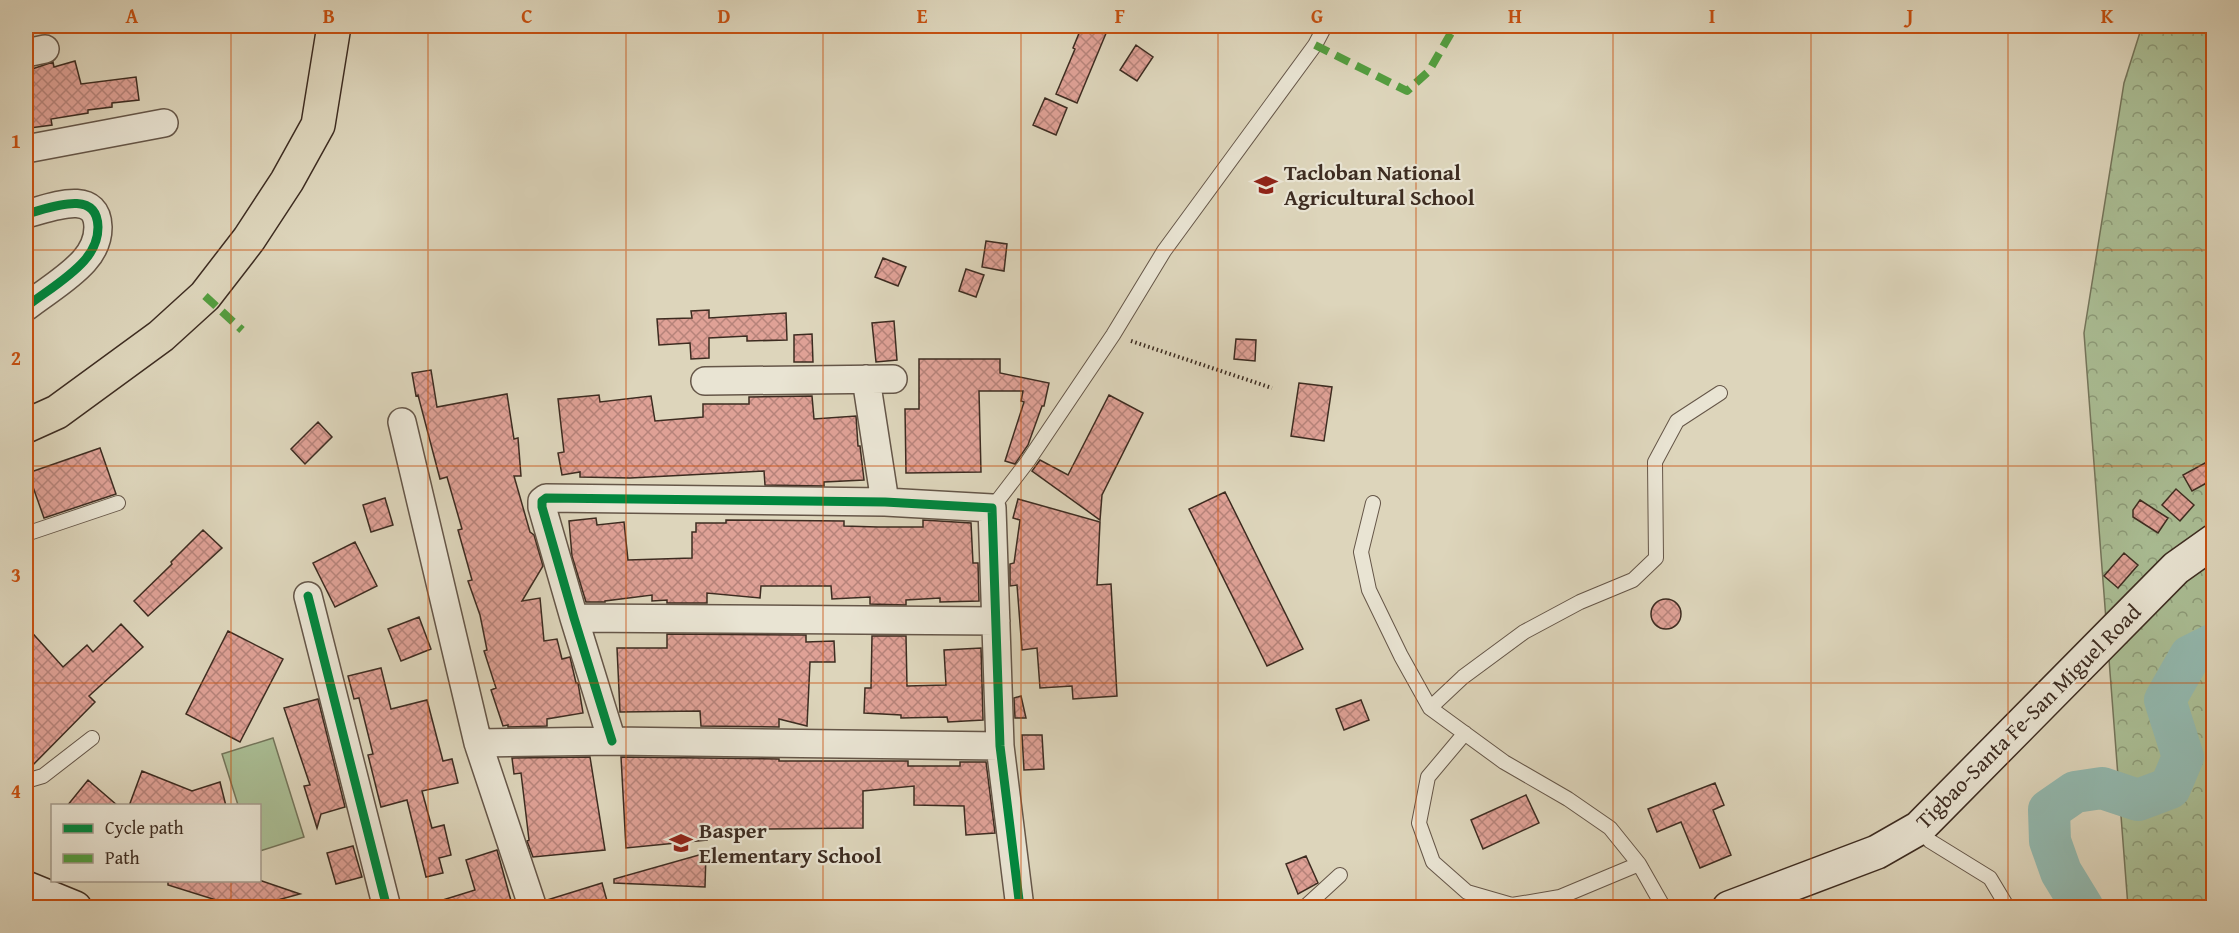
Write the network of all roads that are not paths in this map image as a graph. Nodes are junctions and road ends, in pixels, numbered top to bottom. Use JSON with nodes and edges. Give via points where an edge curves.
{"nodes":[{"id":1,"x":334,"y":26,"type":"edge"},
{"id":2,"x":1325,"y":26,"type":"edge"},
{"id":3,"x":164,"y":123,"type":"dead end"},
{"id":4,"x":26,"y":149,"type":"edge"},
{"id":5,"x":26,"y":214,"type":"edge"},
{"id":6,"x":26,"y":307,"type":"edge"},
{"id":7,"x":866,"y":379,"type":"junction"},
{"id":8,"x":893,"y":379,"type":"dead end"},
{"id":9,"x":705,"y":381,"type":"dead end"},
{"id":10,"x":1720,"y":393,"type":"dead end"},
{"id":11,"x":402,"y":422,"type":"dead end"},
{"id":12,"x":26,"y":426,"type":"edge"},
{"id":13,"x":885,"y":502,"type":"junction"},
{"id":14,"x":118,"y":503,"type":"dead end"},
{"id":15,"x":1372,"y":503,"type":"dead end"},
{"id":16,"x":992,"y":508,"type":"junction"},
{"id":17,"x":26,"y":534,"type":"edge"},
{"id":18,"x":2214,"y":541,"type":"edge"},
{"id":19,"x":308,"y":596,"type":"dead end"},
{"id":20,"x":574,"y":618,"type":"junction"},
{"id":21,"x":996,"y":621,"type":"junction"},
{"id":22,"x":1430,"y":708,"type":"junction"},
{"id":23,"x":1465,"y":733,"type":"junction"},
{"id":24,"x":92,"y":738,"type":"dead end"},
{"id":25,"x":612,"y":741,"type":"junction"},
{"id":26,"x":478,"y":743,"type":"junction"},
{"id":27,"x":1000,"y":746,"type":"junction"},
{"id":28,"x":26,"y":781,"type":"edge"},
{"id":29,"x":1919,"y":828,"type":"junction"},
{"id":30,"x":1639,"y":864,"type":"junction"},
{"id":31,"x":1340,"y":875,"type":"dead end"},
{"id":32,"x":26,"y":888,"type":"edge"},
{"id":33,"x":75,"y":908,"type":"edge"},
{"id":34,"x":387,"y":908,"type":"edge"},
{"id":35,"x":533,"y":908,"type":"edge"},
{"id":36,"x":1020,"y":908,"type":"edge"},
{"id":37,"x":1304,"y":908,"type":"edge"},
{"id":38,"x":1664,"y":908,"type":"edge"},
{"id":39,"x":1729,"y":908,"type":"edge"},
{"id":40,"x":2008,"y":908,"type":"edge"}],
"edges":[{"from":1,"to":12,"type":"highway","via":[[318,125],[249,239],[205,296],[161,336],[57,412]]},
{"from":2,"to":16,"type":"lane","via":[[1164,251],[1113,335]]},
{"from":3,"to":4,"type":"street"},
{"from":5,"to":6,"type":"street","via":[[71,203],[86,204],[98,220],[98,233],[85,260]]},
{"from":7,"to":8,"type":"street"},
{"from":7,"to":9,"type":"street"},
{"from":7,"to":13,"type":"street"},
{"from":10,"to":22,"type":"lane","via":[[1677,421],[1655,462],[1656,558],[1634,580],[1580,602],[1524,632],[1463,677]]},
{"from":11,"to":26,"type":"street"},
{"from":13,"to":16,"type":"street"},
{"from":13,"to":20,"type":"street","via":[[546,498],[542,507]]},
{"from":14,"to":17,"type":"lane"},
{"from":15,"to":22,"type":"lane","via":[[1361,552],[1369,590]]},
{"from":16,"to":21,"type":"street"},
{"from":18,"to":29,"type":"main road","name":"Tigbao-Santa Fe-San Miguel Road","via":[[2176,568]]},
{"from":19,"to":34,"type":"street"},
{"from":20,"to":21,"type":"street"},
{"from":20,"to":25,"type":"street"},
{"from":21,"to":27,"type":"street"},
{"from":22,"to":23,"type":"lane"},
{"from":23,"to":30,"type":"lane","via":[[1610,828]]},
{"from":23,"to":30,"type":"lane","via":[[1428,777],[1419,822],[1433,862],[1467,892],[1512,905],[1560,897]]},
{"from":24,"to":28,"type":"lane","via":[[43,776]]},
{"from":25,"to":26,"type":"street"},
{"from":25,"to":27,"type":"street"},
{"from":26,"to":35,"type":"street"},
{"from":27,"to":36,"type":"street"},
{"from":29,"to":39,"type":"main road","name":"Tigbao-Santa Fe-San Miguel Road","via":[[1876,852]]},
{"from":29,"to":40,"type":"lane","via":[[1930,841],[1990,878]]},
{"from":30,"to":38,"type":"lane"},
{"from":31,"to":37,"type":"lane"},
{"from":32,"to":33,"type":"main road"}]}
